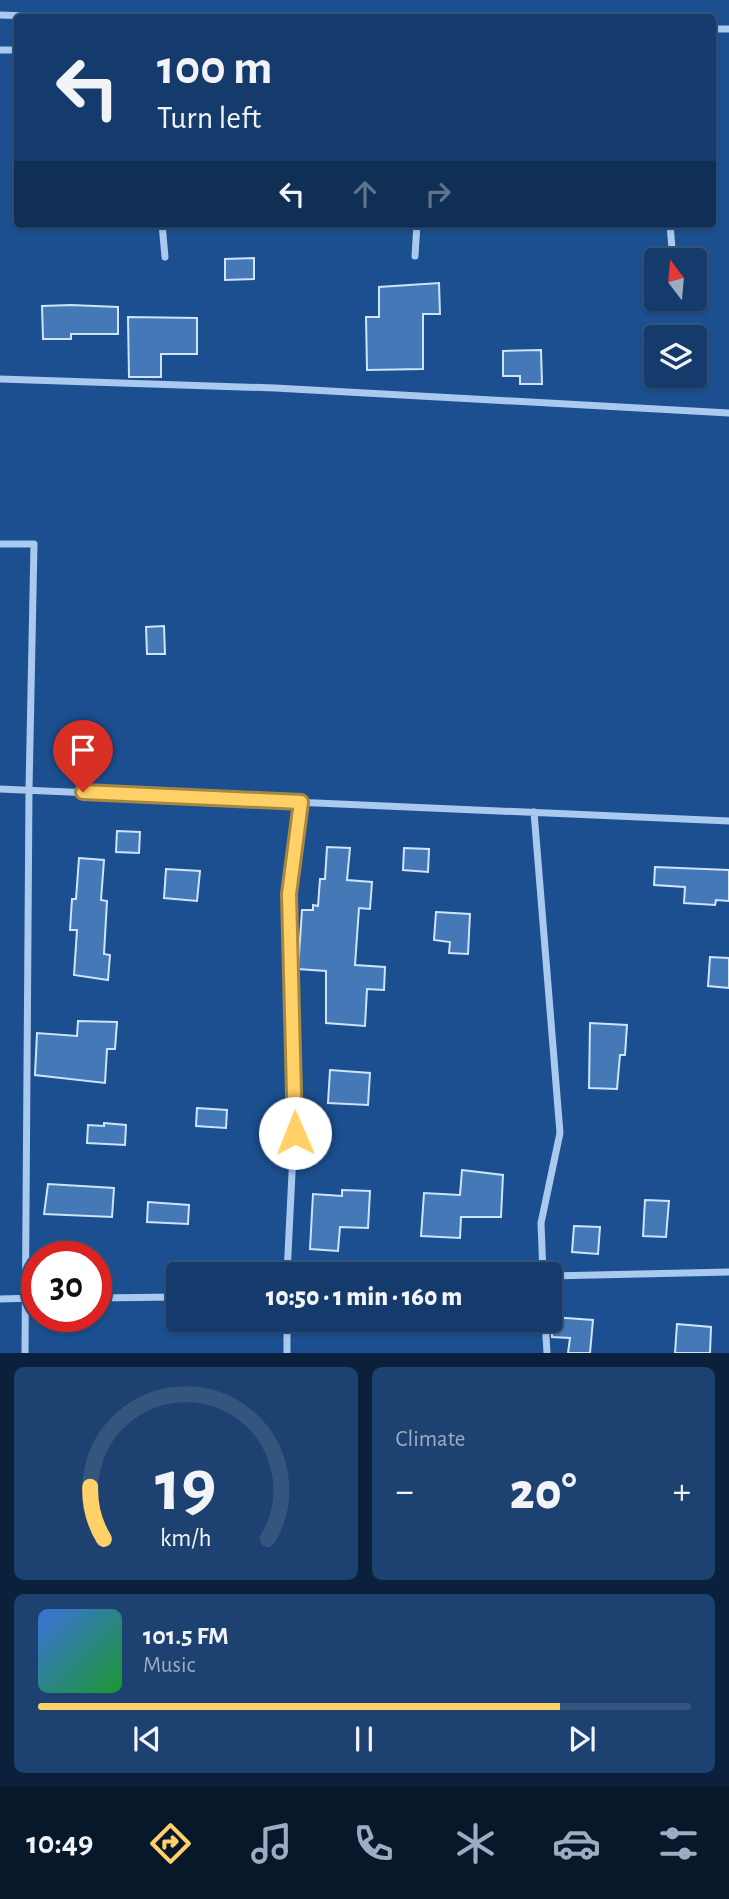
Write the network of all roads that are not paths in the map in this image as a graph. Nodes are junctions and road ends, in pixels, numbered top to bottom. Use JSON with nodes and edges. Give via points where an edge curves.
{"nodes":[{"id":1,"x":162,"y":228,"type":"edge"},
{"id":2,"x":417,"y":228,"type":"edge"},
{"id":3,"x":670,"y":228,"type":"edge"},
{"id":4,"x":672,"y":248,"type":"edge"},
{"id":5,"x":415,"y":256,"type":"dead end"},
{"id":6,"x":165,"y":257,"type":"dead end"},
{"id":7,"x":0,"y":379,"type":"edge"},
{"id":8,"x":729,"y":413,"type":"edge"},
{"id":9,"x":0,"y":544,"type":"edge"},
{"id":10,"x":0,"y":789,"type":"edge"},
{"id":11,"x":29,"y":790,"type":"junction"},
{"id":12,"x":301,"y":802,"type":"junction"},
{"id":13,"x":534,"y":812,"type":"junction"},
{"id":14,"x":729,"y":821,"type":"edge"},
{"id":15,"x":26,"y":1241,"type":"edge"},
{"id":16,"x":288,"y":1262,"type":"edge"},
{"id":17,"x":543,"y":1262,"type":"edge"},
{"id":18,"x":729,"y":1272,"type":"edge"},
{"id":19,"x":562,"y":1276,"type":"edge"},
{"id":20,"x":166,"y":1297,"type":"edge"},
{"id":21,"x":0,"y":1298,"type":"edge"},
{"id":22,"x":21,"y":1298,"type":"edge"},
{"id":23,"x":112,"y":1298,"type":"edge"},
{"id":24,"x":25,"y":1332,"type":"edge"},
{"id":25,"x":287,"y":1332,"type":"edge"},
{"id":26,"x":546,"y":1332,"type":"edge"},
{"id":27,"x":24,"y":1353,"type":"edge"},
{"id":28,"x":287,"y":1353,"type":"edge"},
{"id":29,"x":547,"y":1353,"type":"edge"}],
"edges":[{"from":1,"to":6,"type":"street"},
{"from":2,"to":5,"type":"street"},
{"from":3,"to":4,"type":"street"},
{"from":7,"to":8,"type":"street","via":[[275,388]]},
{"from":9,"to":11,"type":"street","via":[[34,544]]},
{"from":10,"to":11,"type":"street"},
{"from":11,"to":12,"type":"street"},
{"from":11,"to":15,"type":"street"},
{"from":12,"to":13,"type":"street"},
{"from":12,"to":16,"type":"street","via":[[289,894],[295,1133]]},
{"from":13,"to":14,"type":"street"},
{"from":13,"to":17,"type":"street","via":[[560,1133],[541,1223]]},
{"from":18,"to":19,"type":"street"},
{"from":20,"to":23,"type":"street"},
{"from":21,"to":22,"type":"street"},
{"from":24,"to":27,"type":"street"},
{"from":25,"to":28,"type":"street"},
{"from":26,"to":29,"type":"street"}]}
